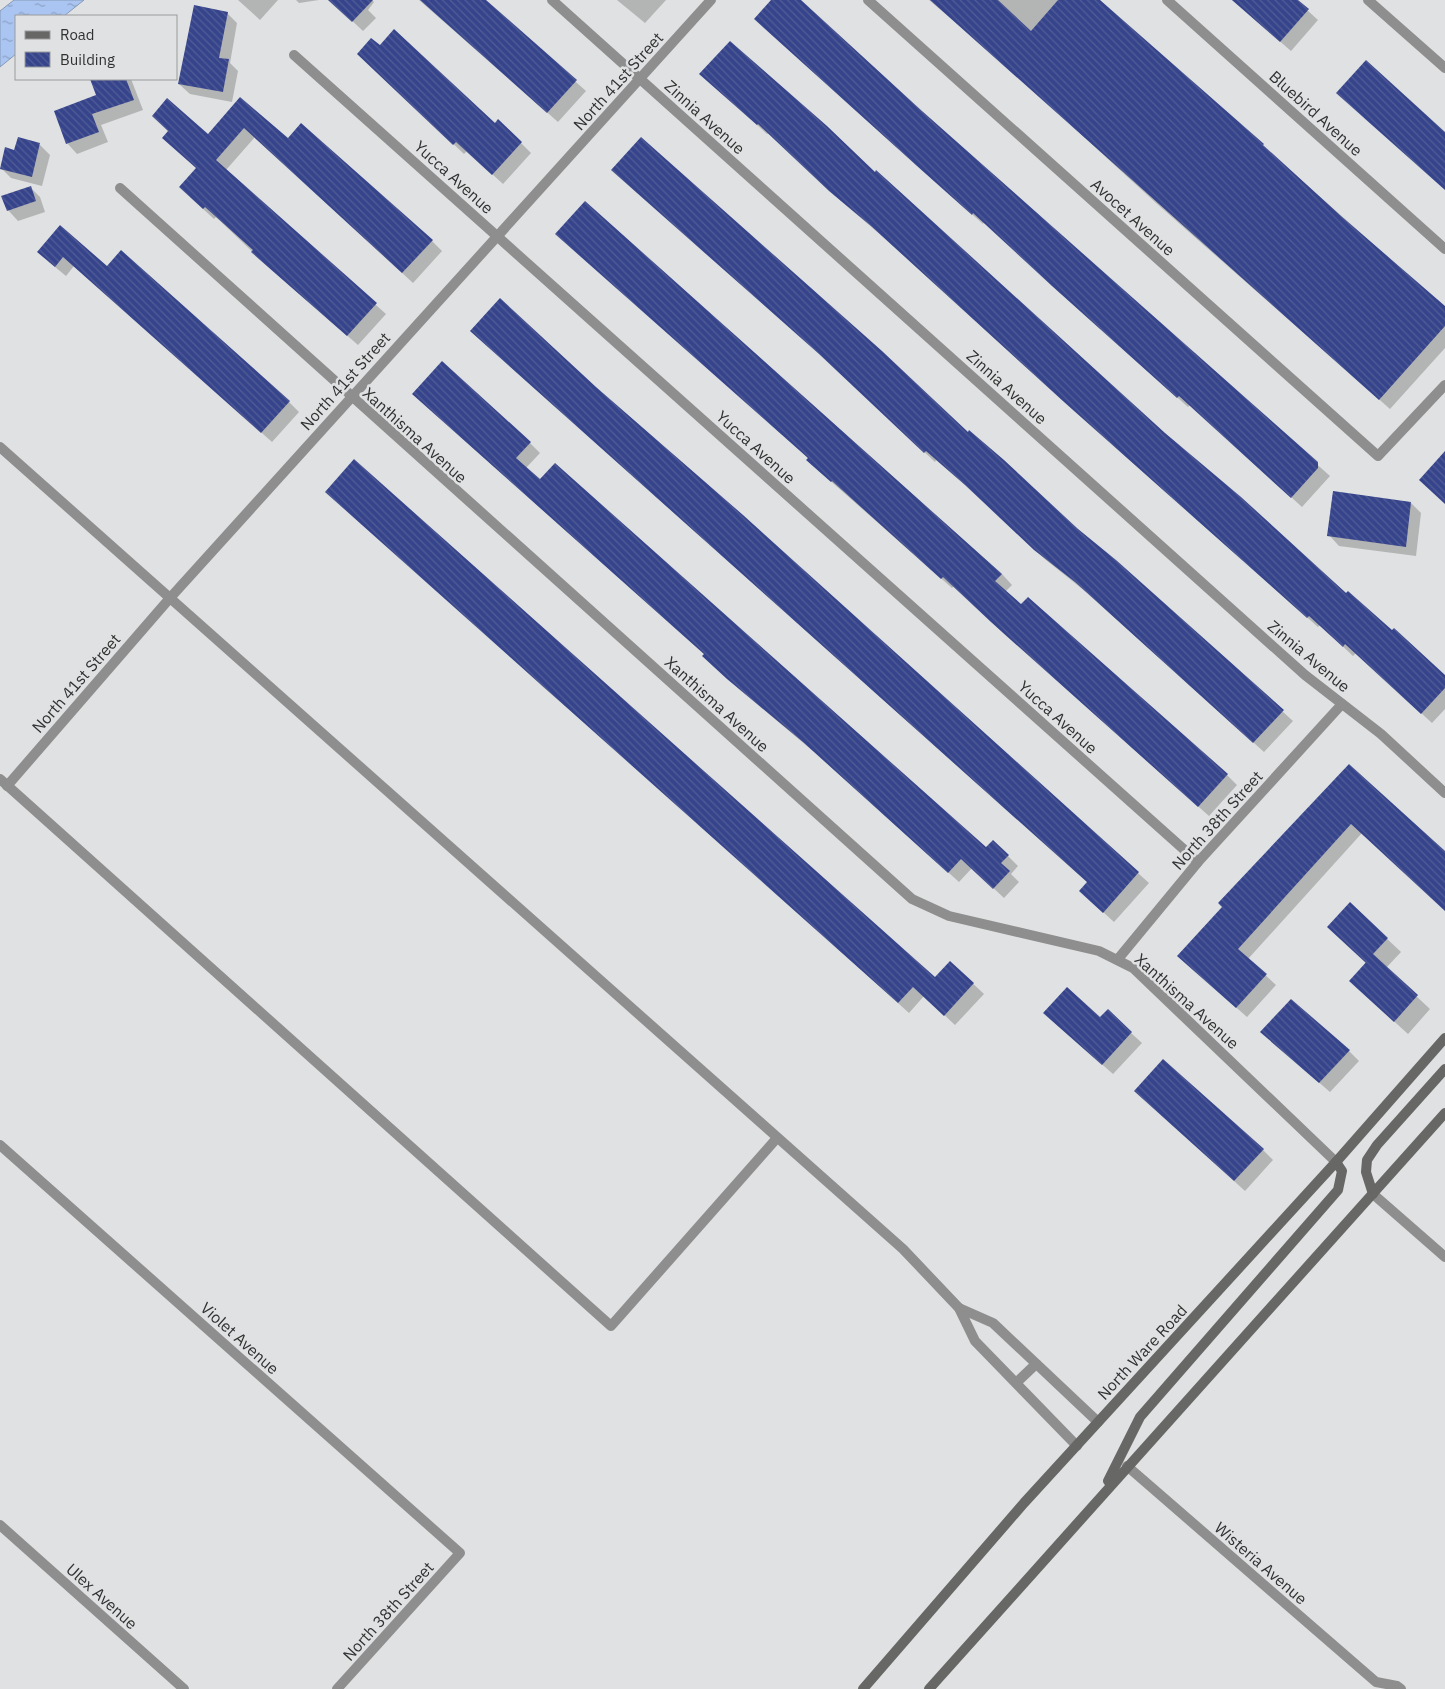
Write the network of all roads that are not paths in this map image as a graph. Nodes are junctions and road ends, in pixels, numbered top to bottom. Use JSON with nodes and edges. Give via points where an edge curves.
{"nodes":[{"id":1,"x":552,"y":0,"type":"edge"},
{"id":2,"x":711,"y":0,"type":"edge"},
{"id":3,"x":868,"y":0,"type":"edge"},
{"id":4,"x":1167,"y":0,"type":"edge"},
{"id":5,"x":1368,"y":0,"type":"edge"},
{"id":6,"x":294,"y":55,"type":"dead end"},
{"id":7,"x":1445,"y":68,"type":"edge"},
{"id":8,"x":640,"y":79,"type":"junction"},
{"id":9,"x":120,"y":188,"type":"dead end"},
{"id":10,"x":497,"y":235,"type":"junction"},
{"id":11,"x":1445,"y":249,"type":"edge"},
{"id":12,"x":1445,"y":384,"type":"edge"},
{"id":13,"x":350,"y":397,"type":"junction"},
{"id":14,"x":0,"y":447,"type":"edge"},
{"id":15,"x":170,"y":598,"type":"junction"},
{"id":16,"x":1342,"y":704,"type":"junction"},
{"id":17,"x":4,"y":782,"type":"edge"},
{"id":18,"x":1445,"y":793,"type":"edge"},
{"id":19,"x":1198,"y":862,"type":"junction"},
{"id":20,"x":1118,"y":959,"type":"junction"},
{"id":21,"x":1445,"y":1038,"type":"edge"},
{"id":22,"x":1445,"y":1069,"type":"edge"},
{"id":23,"x":1445,"y":1114,"type":"edge"},
{"id":24,"x":777,"y":1138,"type":"junction"},
{"id":25,"x":0,"y":1145,"type":"edge"},
{"id":26,"x":1336,"y":1162,"type":"junction"},
{"id":27,"x":1373,"y":1194,"type":"junction"},
{"id":28,"x":1445,"y":1257,"type":"edge"},
{"id":29,"x":959,"y":1308,"type":"junction"},
{"id":30,"x":1036,"y":1364,"type":"junction"},
{"id":31,"x":1017,"y":1382,"type":"junction"},
{"id":32,"x":1098,"y":1422,"type":"junction"},
{"id":33,"x":1077,"y":1446,"type":"junction"},
{"id":34,"x":1127,"y":1466,"type":"junction"},
{"id":35,"x":1102,"y":1493,"type":"junction"},
{"id":36,"x":0,"y":1526,"type":"edge"},
{"id":37,"x":460,"y":1553,"type":"joint"},
{"id":38,"x":1377,"y":1686,"type":"edge"},
{"id":39,"x":184,"y":1689,"type":"edge"},
{"id":40,"x":337,"y":1689,"type":"edge"},
{"id":41,"x":863,"y":1689,"type":"edge"},
{"id":42,"x":928,"y":1689,"type":"edge"},
{"id":43,"x":1401,"y":1689,"type":"edge"}],
"edges":[{"from":1,"to":8,"type":"street","name":"Zinnia Avenue"},
{"from":2,"to":8,"type":"street","name":"North 41st Street"},
{"from":3,"to":12,"type":"street","name":"Avocet Avenue","via":[[1378,456]]},
{"from":4,"to":11,"type":"street","name":"Bluebird Avenue"},
{"from":5,"to":7,"type":"street"},
{"from":6,"to":10,"type":"street","name":"Yucca Avenue"},
{"from":8,"to":10,"type":"street","name":"North 41st Street"},
{"from":8,"to":16,"type":"street","name":"Zinnia Avenue","via":[[1305,675]]},
{"from":9,"to":13,"type":"street","name":"Xanthisma Avenue"},
{"from":10,"to":13,"type":"street","name":"North 41st Street"},
{"from":10,"to":19,"type":"street","name":"Yucca Avenue"},
{"from":13,"to":15,"type":"street","name":"North 41st Street"},
{"from":13,"to":20,"type":"street","name":"Xanthisma Avenue","via":[[912,899],[949,916],[1099,951]]},
{"from":14,"to":15,"type":"street"},
{"from":15,"to":17,"type":"street","name":"North 41st Street"},
{"from":15,"to":24,"type":"street"},
{"from":16,"to":18,"type":"street","name":"Zinnia Avenue","via":[[1382,734]]},
{"from":16,"to":19,"type":"street","name":"North 38th Street"},
{"from":17,"to":24,"type":"street","via":[[610,1326]]},
{"from":19,"to":20,"type":"street","name":"North 38th Street"},
{"from":20,"to":26,"type":"street","name":"Xanthisma Avenue","via":[[1133,968]]},
{"from":21,"to":26,"type":"main road","name":"North Ware Road"},
{"from":22,"to":27,"type":"main road","via":[[1370,1156],[1366,1172]]},
{"from":23,"to":27,"type":"main road"},
{"from":24,"to":29,"type":"street","via":[[903,1249]]},
{"from":25,"to":37,"type":"street","name":"Violet Avenue"},
{"from":26,"to":32,"type":"main road","name":"North Ware Road"},
{"from":26,"to":35,"type":"main road","via":[[1342,1171],[1338,1190],[1140,1417]]},
{"from":27,"to":28,"type":"street"},
{"from":27,"to":34,"type":"main road"},
{"from":29,"to":30,"type":"street","via":[[994,1323]]},
{"from":29,"to":31,"type":"street","via":[[975,1341]]},
{"from":30,"to":31,"type":"street"},
{"from":30,"to":32,"type":"street"},
{"from":31,"to":33,"type":"street"},
{"from":32,"to":33,"type":"main road","name":"North Ware Road"},
{"from":33,"to":41,"type":"main road","name":"North Ware Road"},
{"from":34,"to":35,"type":"main road"},
{"from":34,"to":38,"type":"street","name":"Wisteria Avenue"},
{"from":35,"to":42,"type":"main road"},
{"from":36,"to":39,"type":"street","name":"Ulex Avenue"},
{"from":37,"to":40,"type":"street","name":"North 38th Street"},
{"from":38,"to":43,"type":"street","name":"Wisteria Avenue"}]}
